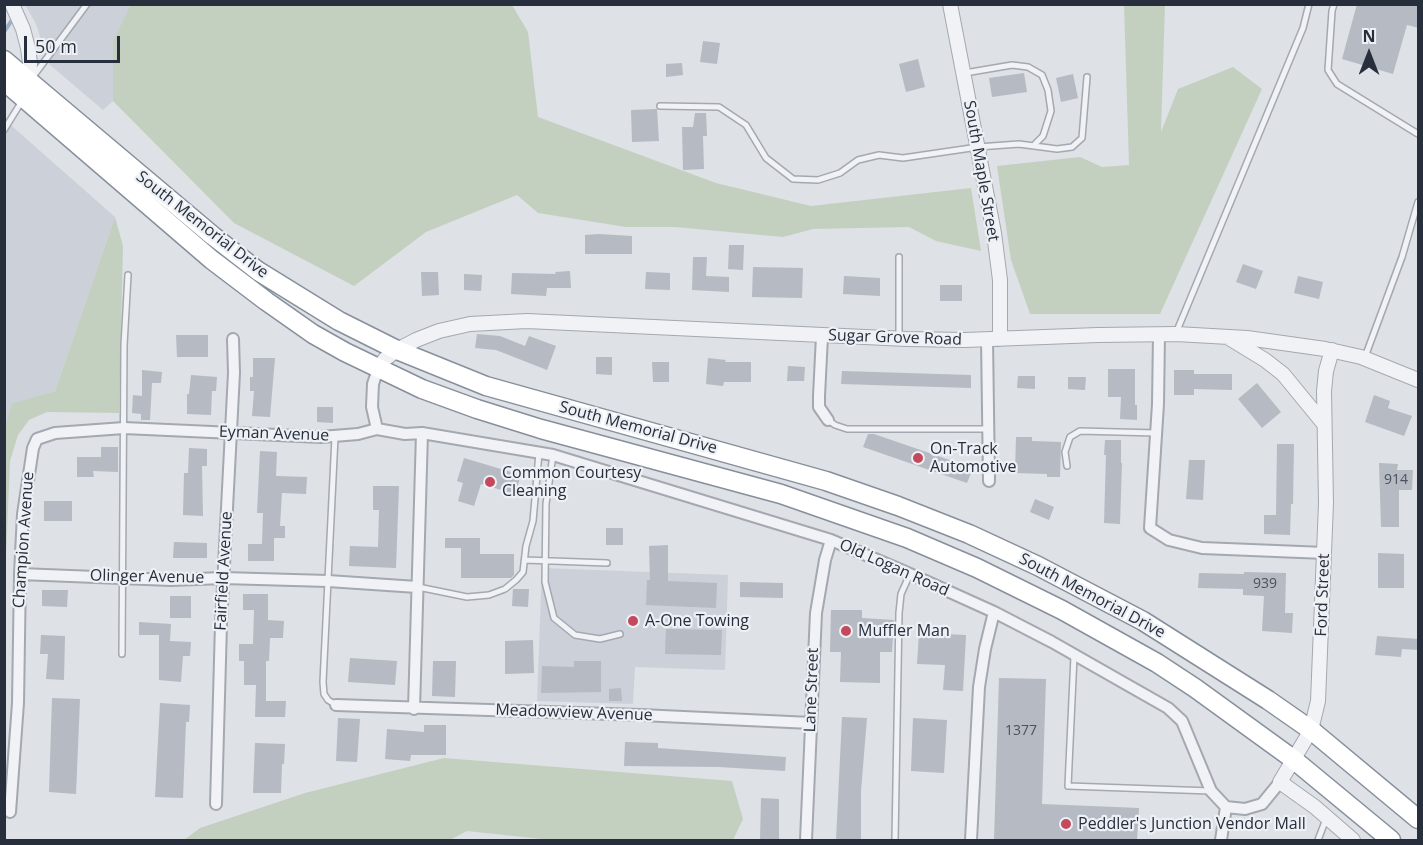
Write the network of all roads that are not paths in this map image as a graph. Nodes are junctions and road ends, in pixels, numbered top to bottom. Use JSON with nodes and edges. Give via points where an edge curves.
{"nodes":[{"id":1,"x":87,"y":4,"type":"edge"},
{"id":2,"x":950,"y":4,"type":"edge"},
{"id":3,"x":1309,"y":4,"type":"edge"},
{"id":4,"x":1334,"y":4,"type":"edge"},
{"id":5,"x":14,"y":9,"type":"edge"},
{"id":6,"x":4,"y":60,"type":"edge"},
{"id":7,"x":963,"y":73,"type":"junction"},
{"id":8,"x":1087,"y":77,"type":"dead end"},
{"id":9,"x":4,"y":81,"type":"edge"},
{"id":10,"x":27,"y":90,"type":"junction"},
{"id":11,"x":660,"y":106,"type":"dead end"},
{"id":12,"x":4,"y":130,"type":"edge"},
{"id":13,"x":1419,"y":134,"type":"edge"},
{"id":14,"x":1034,"y":145,"type":"junction"},
{"id":15,"x":978,"y":147,"type":"junction"},
{"id":16,"x":1419,"y":202,"type":"edge"},
{"id":17,"x":899,"y":256,"type":"dead end"},
{"id":18,"x":128,"y":274,"type":"dead end"},
{"id":19,"x":1176,"y":334,"type":"junction"},
{"id":20,"x":1159,"y":335,"type":"junction"},
{"id":21,"x":822,"y":336,"type":"junction"},
{"id":22,"x":1227,"y":337,"type":"junction"},
{"id":23,"x":233,"y":339,"type":"dead end"},
{"id":24,"x":900,"y":339,"type":"junction"},
{"id":25,"x":993,"y":339,"type":"junction"},
{"id":26,"x":397,"y":350,"type":"junction"},
{"id":27,"x":1332,"y":350,"type":"junction"},
{"id":28,"x":1365,"y":358,"type":"junction"},
{"id":29,"x":378,"y":369,"type":"junction"},
{"id":30,"x":1419,"y":380,"type":"edge"},
{"id":31,"x":828,"y":420,"type":"joint"},
{"id":32,"x":1324,"y":424,"type":"junction"},
{"id":33,"x":124,"y":428,"type":"junction"},
{"id":34,"x":377,"y":429,"type":"junction"},
{"id":35,"x":988,"y":429,"type":"junction"},
{"id":36,"x":230,"y":432,"type":"junction"},
{"id":37,"x":422,"y":433,"type":"junction"},
{"id":38,"x":1156,"y":433,"type":"junction"},
{"id":39,"x":335,"y":437,"type":"junction"},
{"id":40,"x":539,"y":453,"type":"junction"},
{"id":41,"x":553,"y":455,"type":"junction"},
{"id":42,"x":1067,"y":466,"type":"dead end"},
{"id":43,"x":989,"y":481,"type":"dead end"},
{"id":44,"x":831,"y":540,"type":"junction"},
{"id":45,"x":1325,"y":553,"type":"junction"},
{"id":46,"x":525,"y":560,"type":"junction"},
{"id":47,"x":545,"y":560,"type":"junction"},
{"id":48,"x":607,"y":563,"type":"dead end"},
{"id":49,"x":20,"y":574,"type":"junction"},
{"id":50,"x":910,"y":574,"type":"junction"},
{"id":51,"x":122,"y":578,"type":"junction"},
{"id":52,"x":223,"y":578,"type":"junction"},
{"id":53,"x":328,"y":581,"type":"junction"},
{"id":54,"x":417,"y":587,"type":"junction"},
{"id":55,"x":994,"y":612,"type":"junction"},
{"id":56,"x":620,"y":634,"type":"dead end"},
{"id":57,"x":122,"y":654,"type":"dead end"},
{"id":58,"x":1074,"y":654,"type":"junction"},
{"id":59,"x":336,"y":705,"type":"joint"},
{"id":60,"x":414,"y":709,"type":"junction"},
{"id":61,"x":811,"y":723,"type":"junction"},
{"id":62,"x":1311,"y":730,"type":"junction"},
{"id":63,"x":1293,"y":759,"type":"junction"},
{"id":64,"x":1280,"y":782,"type":"junction"},
{"id":65,"x":1211,"y":791,"type":"junction"},
{"id":66,"x":216,"y":804,"type":"dead end"},
{"id":67,"x":1226,"y":807,"type":"junction"},
{"id":68,"x":10,"y":812,"type":"dead end"},
{"id":69,"x":1326,"y":817,"type":"junction"},
{"id":70,"x":1419,"y":819,"type":"edge"},
{"id":71,"x":806,"y":840,"type":"edge"},
{"id":72,"x":895,"y":840,"type":"edge"},
{"id":73,"x":971,"y":840,"type":"edge"},
{"id":74,"x":1221,"y":840,"type":"edge"},
{"id":75,"x":1318,"y":840,"type":"edge"},
{"id":76,"x":1353,"y":840,"type":"edge"},
{"id":77,"x":1391,"y":840,"type":"edge"}],
"edges":[{"from":1,"to":10,"type":"lane"},
{"from":2,"to":7,"type":"street","name":"South Maple Street"},
{"from":3,"to":19,"type":"lane","via":[[1304,28]]},
{"from":4,"to":13,"type":"lane","via":[[1328,70],[1337,84]]},
{"from":5,"to":10,"type":"street","via":[[28,48]]},
{"from":6,"to":10,"type":"highway","name":"South Memorial Drive"},
{"from":7,"to":14,"type":"lane","via":[[1012,65],[1028,66],[1042,75],[1051,111],[1043,136]]},
{"from":7,"to":15,"type":"street","name":"South Maple Street"},
{"from":8,"to":14,"type":"lane","via":[[1082,138],[1072,147]]},
{"from":9,"to":10,"type":"highway","name":"South Memorial Drive"},
{"from":10,"to":12,"type":"lane"},
{"from":10,"to":26,"type":"highway","name":"South Memorial Drive","via":[[258,270],[331,316]]},
{"from":10,"to":29,"type":"highway","name":"South Memorial Drive","via":[[212,260],[313,333]]},
{"from":11,"to":15,"type":"lane","via":[[719,107],[746,125],[766,158],[793,179],[818,180],[858,160],[879,155],[903,158]]},
{"from":14,"to":15,"type":"lane"},
{"from":15,"to":25,"type":"street","name":"South Maple Street","via":[[1000,280]]},
{"from":16,"to":28,"type":"lane"},
{"from":17,"to":24,"type":"lane"},
{"from":18,"to":33,"type":"lane"},
{"from":19,"to":20,"type":"street","name":"Sugar Grove Road"},
{"from":19,"to":22,"type":"street","name":"Sugar Grove Road"},
{"from":20,"to":25,"type":"street","name":"Sugar Grove Road"},
{"from":20,"to":38,"type":"street"},
{"from":21,"to":24,"type":"street","name":"Sugar Grove Road"},
{"from":21,"to":26,"type":"street","name":"Sugar Grove Road","via":[[497,321],[439,331]]},
{"from":21,"to":31,"type":"street","via":[[819,407]]},
{"from":22,"to":27,"type":"street","name":"Sugar Grove Road"},
{"from":22,"to":32,"type":"street","via":[[1283,374]]},
{"from":23,"to":36,"type":"street","name":"Fairfield Avenue"},
{"from":24,"to":25,"type":"street","name":"Sugar Grove Road"},
{"from":25,"to":35,"type":"street"},
{"from":26,"to":29,"type":"street","name":"Sugar Grove Road"},
{"from":26,"to":62,"type":"highway","name":"South Memorial Drive","via":[[508,392],[826,481],[969,534],[1143,621]]},
{"from":27,"to":28,"type":"street","name":"Sugar Grove Road"},
{"from":27,"to":32,"type":"street","name":"Ford Street","via":[[1326,371]]},
{"from":28,"to":30,"type":"street","name":"Sugar Grove Road"},
{"from":29,"to":34,"type":"street","via":[[372,407]]},
{"from":29,"to":63,"type":"highway","name":"South Memorial Drive","via":[[477,409],[781,494],[907,538],[1062,610],[1157,663]]},
{"from":31,"to":35,"type":"lane","via":[[847,429]]},
{"from":32,"to":45,"type":"street","name":"Ford Street"},
{"from":33,"to":36,"type":"street","name":"Eyman Avenue"},
{"from":33,"to":49,"type":"street","name":"Champion Avenue","via":[[62,432],[37,439],[30,457]]},
{"from":33,"to":51,"type":"lane"},
{"from":34,"to":37,"type":"street","name":"Eyman Avenue"},
{"from":34,"to":39,"type":"street","name":"Eyman Avenue"},
{"from":35,"to":43,"type":"street"},
{"from":36,"to":39,"type":"street","name":"Eyman Avenue"},
{"from":36,"to":52,"type":"street","name":"Fairfield Avenue"},
{"from":37,"to":40,"type":"street","name":"Old Logan Road"},
{"from":37,"to":54,"type":"street"},
{"from":38,"to":42,"type":"lane","via":[[1080,431],[1070,437],[1065,452]]},
{"from":38,"to":45,"type":"street","via":[[1150,528],[1169,540],[1202,548]]},
{"from":39,"to":53,"type":"lane"},
{"from":40,"to":41,"type":"street","name":"Old Logan Road"},
{"from":40,"to":46,"type":"lane"},
{"from":41,"to":44,"type":"street","name":"Old Logan Road"},
{"from":41,"to":47,"type":"lane","via":[[546,504]]},
{"from":44,"to":50,"type":"street","name":"Old Logan Road"},
{"from":44,"to":61,"type":"street","name":"Lane Street","via":[[816,613]]},
{"from":45,"to":62,"type":"street","name":"Ford Street","via":[[1318,701]]},
{"from":46,"to":47,"type":"lane"},
{"from":46,"to":54,"type":"lane","via":[[523,572],[516,580],[505,590],[489,595],[467,597]]},
{"from":47,"to":48,"type":"lane"},
{"from":47,"to":56,"type":"lane","via":[[545,582],[554,618],[575,635],[600,639]]},
{"from":49,"to":51,"type":"street","name":"Olinger Avenue"},
{"from":49,"to":68,"type":"street","name":"Champion Avenue","via":[[18,702]]},
{"from":50,"to":55,"type":"street","name":"Old Logan Road"},
{"from":50,"to":72,"type":"lane","via":[[900,613]]},
{"from":51,"to":52,"type":"street","name":"Olinger Avenue"},
{"from":51,"to":57,"type":"lane"},
{"from":52,"to":53,"type":"street","name":"Olinger Avenue"},
{"from":52,"to":66,"type":"street","name":"Fairfield Avenue"},
{"from":53,"to":54,"type":"street","name":"Olinger Avenue"},
{"from":53,"to":59,"type":"lane","via":[[324,694]]},
{"from":54,"to":60,"type":"street"},
{"from":55,"to":58,"type":"street","name":"Old Logan Road"},
{"from":55,"to":73,"type":"street","via":[[984,649],[980,687]]},
{"from":58,"to":65,"type":"street","name":"Old Logan Road","via":[[1179,717]]},
{"from":58,"to":65,"type":"lane","via":[[1068,786]]},
{"from":59,"to":60,"type":"street","name":"Meadowview Avenue"},
{"from":60,"to":61,"type":"street","name":"Meadowview Avenue"},
{"from":61,"to":71,"type":"street","name":"Lane Street"},
{"from":62,"to":63,"type":"street","name":"Ford Street"},
{"from":62,"to":70,"type":"highway","name":"South Memorial Drive"},
{"from":63,"to":64,"type":"street","name":"Ford Street"},
{"from":63,"to":77,"type":"highway","name":"South Memorial Drive"},
{"from":64,"to":67,"type":"street","via":[[1262,804],[1245,809]]},
{"from":64,"to":69,"type":"street"},
{"from":65,"to":67,"type":"street","name":"Old Logan Road"},
{"from":67,"to":74,"type":"street"},
{"from":69,"to":75,"type":"lane"},
{"from":69,"to":76,"type":"street"}]}
